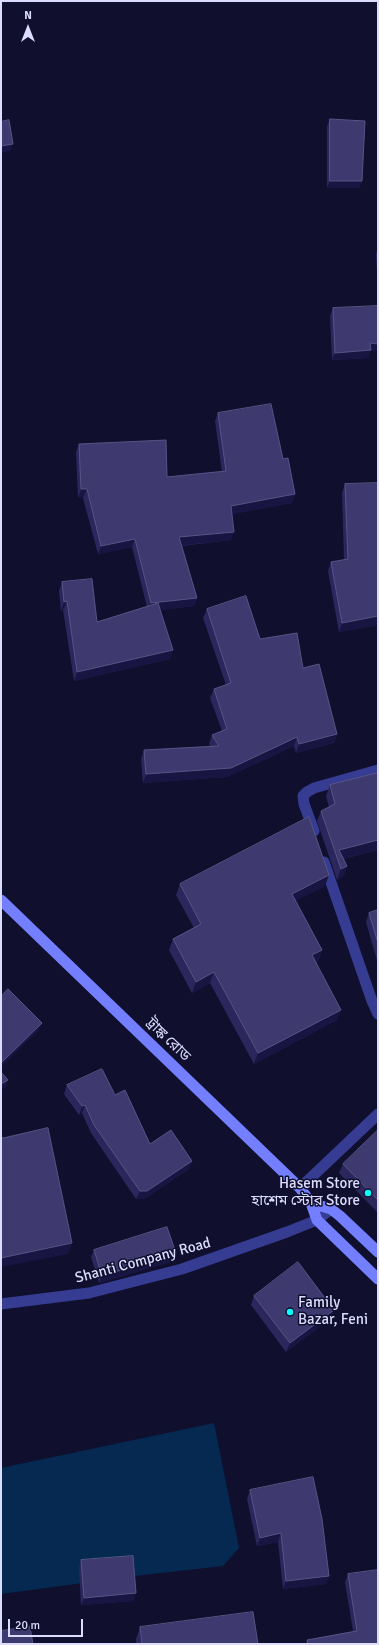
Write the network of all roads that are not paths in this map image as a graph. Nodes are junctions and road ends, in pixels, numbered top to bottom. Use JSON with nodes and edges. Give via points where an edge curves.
{"nodes":[{"id":1,"x":378,"y":770,"type":"edge"},
{"id":2,"x":317,"y":840,"type":"edge"},
{"id":3,"x":322,"y":855,"type":"edge"},
{"id":4,"x":1,"y":900,"type":"edge"},
{"id":5,"x":378,"y":1014,"type":"edge"},
{"id":6,"x":378,"y":1114,"type":"edge"},
{"id":7,"x":300,"y":1188,"type":"junction"},
{"id":8,"x":311,"y":1203,"type":"junction"},
{"id":9,"x":331,"y":1209,"type":"junction"},
{"id":10,"x":317,"y":1220,"type":"junction"},
{"id":11,"x":378,"y":1252,"type":"edge"},
{"id":12,"x":378,"y":1279,"type":"edge"},
{"id":13,"x":1,"y":1304,"type":"edge"}],
"edges":[{"from":1,"to":2,"type":"street","via":[[314,788],[303,796]]},
{"from":3,"to":5,"type":"street"},
{"from":4,"to":7,"type":"main road","name":"ট্রাঙ্ক রোড"},
{"from":6,"to":7,"type":"street"},
{"from":7,"to":8,"type":"main road","name":"ট্রাঙ্ক রোড"},
{"from":8,"to":9,"type":"main road"},
{"from":8,"to":10,"type":"main road","name":"ট্রাঙ্ক রোড"},
{"from":9,"to":10,"type":"street","name":"Shanti Company Road"},
{"from":9,"to":11,"type":"main road"},
{"from":10,"to":12,"type":"main road","name":"ট্রাঙ্ক রোড"},
{"from":10,"to":13,"type":"street","name":"Shanti Company Road","via":[[182,1269],[89,1293]]}]}
